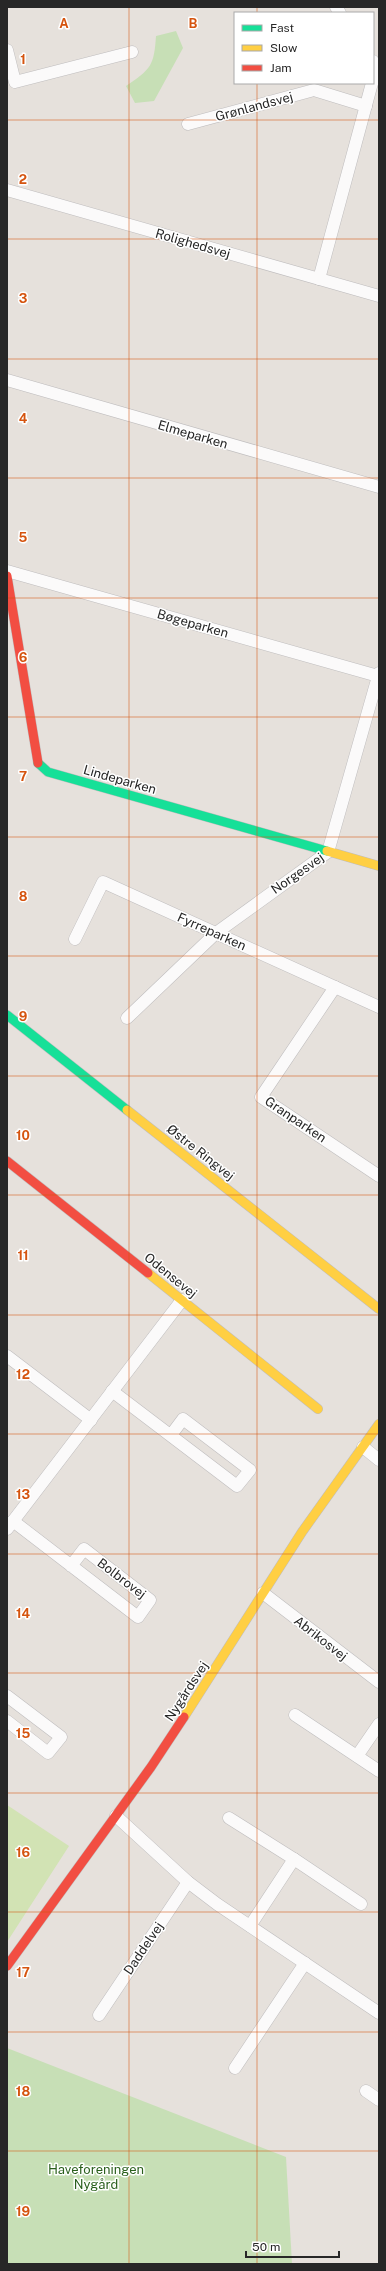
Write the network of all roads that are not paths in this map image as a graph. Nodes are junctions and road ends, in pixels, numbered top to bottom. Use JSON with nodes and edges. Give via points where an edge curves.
{"nodes":[{"id":1,"x":7,"y":50,"type":"edge"},
{"id":2,"x":132,"y":52,"type":"dead end"},
{"id":3,"x":374,"y":62,"type":"edge"},
{"id":4,"x":374,"y":78,"type":"edge"},
{"id":5,"x":372,"y":84,"type":"edge"},
{"id":6,"x":366,"y":106,"type":"junction"},
{"id":7,"x":188,"y":124,"type":"dead end"},
{"id":8,"x":7,"y":190,"type":"edge"},
{"id":9,"x":319,"y":279,"type":"junction"},
{"id":10,"x":379,"y":296,"type":"edge"},
{"id":11,"x":7,"y":380,"type":"edge"},
{"id":12,"x":379,"y":487,"type":"edge"},
{"id":13,"x":7,"y":571,"type":"edge"},
{"id":14,"x":7,"y":576,"type":"edge"},
{"id":15,"x":378,"y":674,"type":"edge"},
{"id":16,"x":328,"y":852,"type":"junction"},
{"id":17,"x":379,"y":866,"type":"edge"},
{"id":18,"x":216,"y":933,"type":"junction"},
{"id":19,"x":75,"y":939,"type":"dead end"},
{"id":20,"x":335,"y":987,"type":"junction"},
{"id":21,"x":379,"y":1007,"type":"edge"},
{"id":22,"x":7,"y":1015,"type":"edge"},
{"id":23,"x":127,"y":1018,"type":"dead end"},
{"id":24,"x":7,"y":1161,"type":"edge"},
{"id":25,"x":379,"y":1176,"type":"edge"},
{"id":26,"x":182,"y":1300,"type":"junction"},
{"id":27,"x":379,"y":1309,"type":"edge"},
{"id":28,"x":7,"y":1356,"type":"edge"},
{"id":29,"x":112,"y":1391,"type":"junction"},
{"id":30,"x":318,"y":1409,"type":"dead end"},
{"id":31,"x":91,"y":1420,"type":"junction"},
{"id":32,"x":379,"y":1424,"type":"edge"},
{"id":33,"x":170,"y":1435,"type":"junction"},
{"id":34,"x":363,"y":1447,"type":"junction"},
{"id":35,"x":379,"y":1460,"type":"edge"},
{"id":36,"x":10,"y":1525,"type":"edge"},
{"id":37,"x":71,"y":1566,"type":"junction"},
{"id":38,"x":263,"y":1593,"type":"junction"},
{"id":39,"x":379,"y":1682,"type":"edge"},
{"id":40,"x":7,"y":1696,"type":"edge"},
{"id":41,"x":295,"y":1715,"type":"dead end"},
{"id":42,"x":7,"y":1721,"type":"edge"},
{"id":43,"x":379,"y":1724,"type":"edge"},
{"id":44,"x":357,"y":1756,"type":"junction"},
{"id":45,"x":379,"y":1771,"type":"edge"},
{"id":46,"x":116,"y":1816,"type":"junction"},
{"id":47,"x":229,"y":1818,"type":"dead end"},
{"id":48,"x":294,"y":1859,"type":"junction"},
{"id":49,"x":188,"y":1882,"type":"junction"},
{"id":50,"x":361,"y":1904,"type":"dead end"},
{"id":51,"x":250,"y":1926,"type":"junction"},
{"id":52,"x":305,"y":1963,"type":"junction"},
{"id":53,"x":7,"y":1966,"type":"edge"},
{"id":54,"x":379,"y":2013,"type":"edge"},
{"id":55,"x":99,"y":2015,"type":"dead end"},
{"id":56,"x":235,"y":2068,"type":"dead end"},
{"id":57,"x":366,"y":2091,"type":"dead end"},
{"id":58,"x":379,"y":2100,"type":"edge"}],
"edges":[{"from":1,"to":2,"type":"street","via":[[15,82]]},
{"from":3,"to":4,"type":"street","via":[[377,67]]},
{"from":5,"to":6,"type":"street"},
{"from":6,"to":7,"type":"street","name":"Grønlandsvej","via":[[314,90]]},
{"from":6,"to":9,"type":"street"},
{"from":8,"to":9,"type":"street","name":"Rolighedsvej"},
{"from":9,"to":10,"type":"street","name":"Rolighedsvej"},
{"from":11,"to":12,"type":"street","name":"Elmeparken"},
{"from":13,"to":15,"type":"street","name":"Bøgeparken"},
{"from":14,"to":16,"type":"street","name":"Lindeparken","via":[[37,762],[48,772]]},
{"from":15,"to":16,"type":"street","name":"Norgesvej"},
{"from":16,"to":17,"type":"street","name":"Lindeparken"},
{"from":16,"to":18,"type":"street","name":"Norgesvej"},
{"from":18,"to":19,"type":"street","name":"Fyrreparken","via":[[103,882]]},
{"from":18,"to":20,"type":"street","name":"Fyrreparken"},
{"from":18,"to":23,"type":"street","name":"Norgesvej"},
{"from":20,"to":21,"type":"street","name":"Fyrreparken"},
{"from":20,"to":25,"type":"street","name":"Granparken","via":[[261,1096]]},
{"from":22,"to":27,"type":"street","name":"Østre Ringvej"},
{"from":24,"to":26,"type":"street","name":"Odensevej"},
{"from":26,"to":29,"type":"street","name":"Bolbrovej"},
{"from":26,"to":30,"type":"street","name":"Odensevej"},
{"from":28,"to":31,"type":"street"},
{"from":29,"to":31,"type":"street","name":"Bolbrovej"},
{"from":29,"to":33,"type":"street"},
{"from":31,"to":36,"type":"street","name":"Bolbrovej"},
{"from":32,"to":34,"type":"street","name":"Nygårdsvej"},
{"from":33,"to":33,"type":"street","via":[[237,1486],[250,1470],[183,1419]]},
{"from":34,"to":35,"type":"street"},
{"from":34,"to":38,"type":"street","name":"Nygårdsvej","via":[[302,1532]]},
{"from":36,"to":37,"type":"street","name":"Bolbrovej"},
{"from":37,"to":37,"type":"street","name":"Bolbrovej","via":[[138,1617],[150,1600],[84,1549]]},
{"from":38,"to":39,"type":"street","name":"Abrikosvej"},
{"from":38,"to":46,"type":"street","name":"Nygårdsvej","via":[[215,1670]]},
{"from":40,"to":42,"type":"street","via":[[61,1737],[48,1753]]},
{"from":41,"to":44,"type":"street"},
{"from":43,"to":44,"type":"street"},
{"from":44,"to":45,"type":"street"},
{"from":46,"to":49,"type":"street"},
{"from":46,"to":53,"type":"street","name":"Nygårdsvej"},
{"from":47,"to":48,"type":"street"},
{"from":48,"to":50,"type":"street"},
{"from":48,"to":51,"type":"street"},
{"from":49,"to":51,"type":"street"},
{"from":49,"to":55,"type":"street","name":"Daddelvej"},
{"from":51,"to":52,"type":"street"},
{"from":52,"to":54,"type":"street"},
{"from":52,"to":56,"type":"street"},
{"from":57,"to":58,"type":"street"}]}
